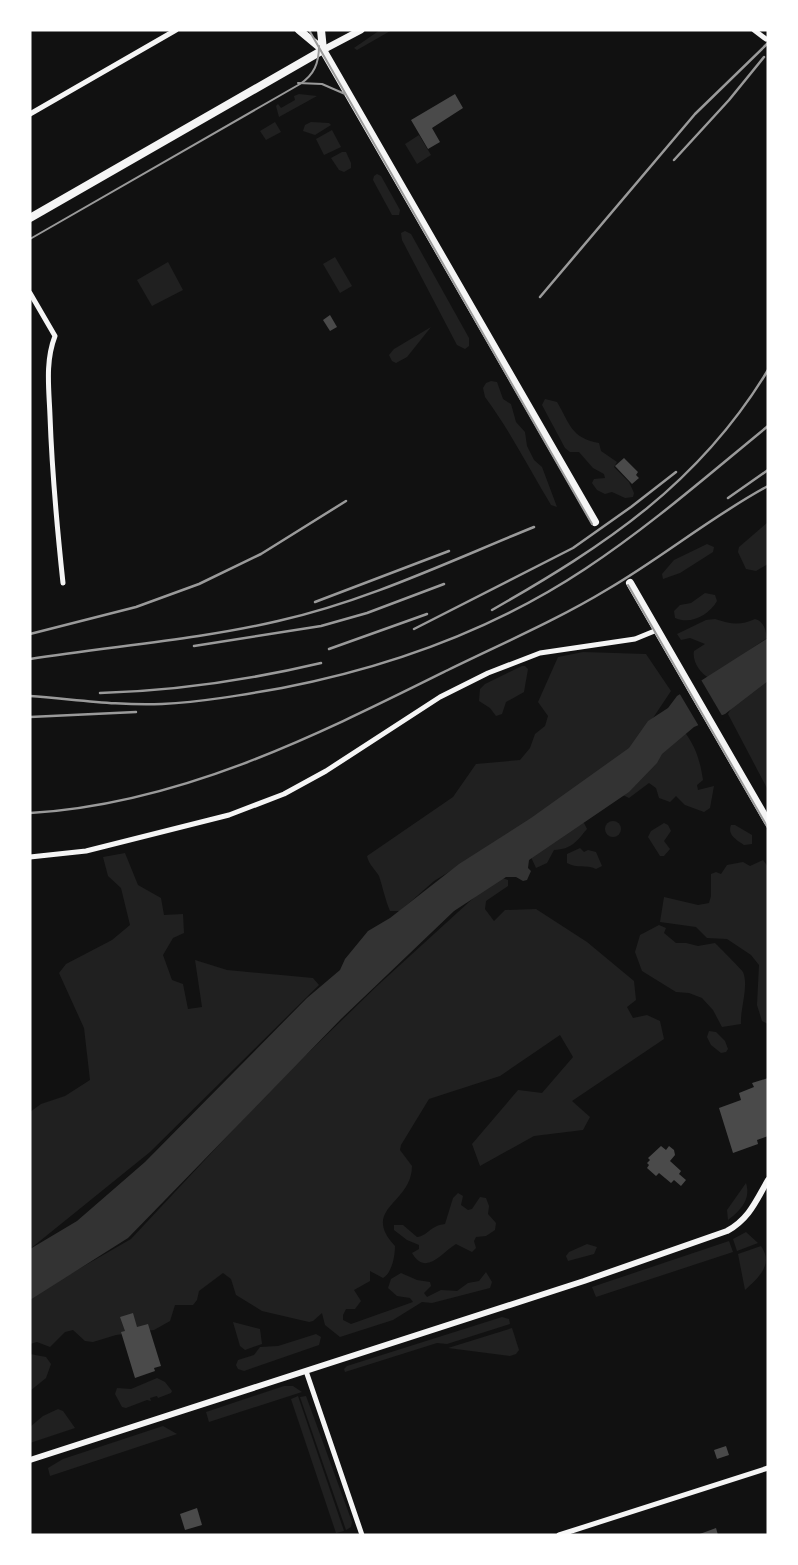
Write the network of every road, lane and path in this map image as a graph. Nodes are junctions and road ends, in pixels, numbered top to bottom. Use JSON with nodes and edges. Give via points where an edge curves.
{"nodes":[{"id":1,"x":176,"y":30,"type":"edge"},
{"id":2,"x":299,"y":30,"type":"edge"},
{"id":3,"x":321,"y":30,"type":"edge"},
{"id":4,"x":361,"y":30,"type":"edge"},
{"id":5,"x":754,"y":30,"type":"edge"},
{"id":6,"x":766,"y":39,"type":"dead end"},
{"id":7,"x":323,"y":50,"type":"junction"},
{"id":8,"x":30,"y":114,"type":"edge"},
{"id":9,"x":30,"y":218,"type":"edge"},
{"id":10,"x":30,"y":293,"type":"edge"},
{"id":11,"x":595,"y":522,"type":"dead end"},
{"id":12,"x":63,"y":583,"type":"dead end"},
{"id":13,"x":630,"y":583,"type":"dead end"},
{"id":14,"x":657,"y":631,"type":"junction"},
{"id":15,"x":768,"y":822,"type":"edge"},
{"id":16,"x":30,"y":857,"type":"edge"},
{"id":17,"x":768,"y":1180,"type":"edge"},
{"id":18,"x":306,"y":1371,"type":"junction"},
{"id":19,"x":30,"y":1460,"type":"edge"},
{"id":20,"x":768,"y":1468,"type":"edge"},
{"id":21,"x":362,"y":1535,"type":"edge"},
{"id":22,"x":559,"y":1535,"type":"edge"}],
"edges":[{"from":1,"to":8,"type":"street"},
{"from":2,"to":7,"type":"main road"},
{"from":3,"to":7,"type":"main road"},
{"from":4,"to":7,"type":"main road"},
{"from":5,"to":6,"type":"street"},
{"from":7,"to":9,"type":"main road"},
{"from":7,"to":11,"type":"main road"},
{"from":10,"to":12,"type":"street","via":[[55,336],[49,351],[49,392]]},
{"from":13,"to":14,"type":"main road"},
{"from":14,"to":15,"type":"main road"},
{"from":14,"to":16,"type":"street","via":[[635,639],[540,653],[488,673],[440,696],[327,771],[229,815],[86,851]]},
{"from":17,"to":18,"type":"street","via":[[749,1214],[727,1231]]},
{"from":18,"to":19,"type":"street"},
{"from":18,"to":21,"type":"street"},
{"from":20,"to":22,"type":"street"}]}
